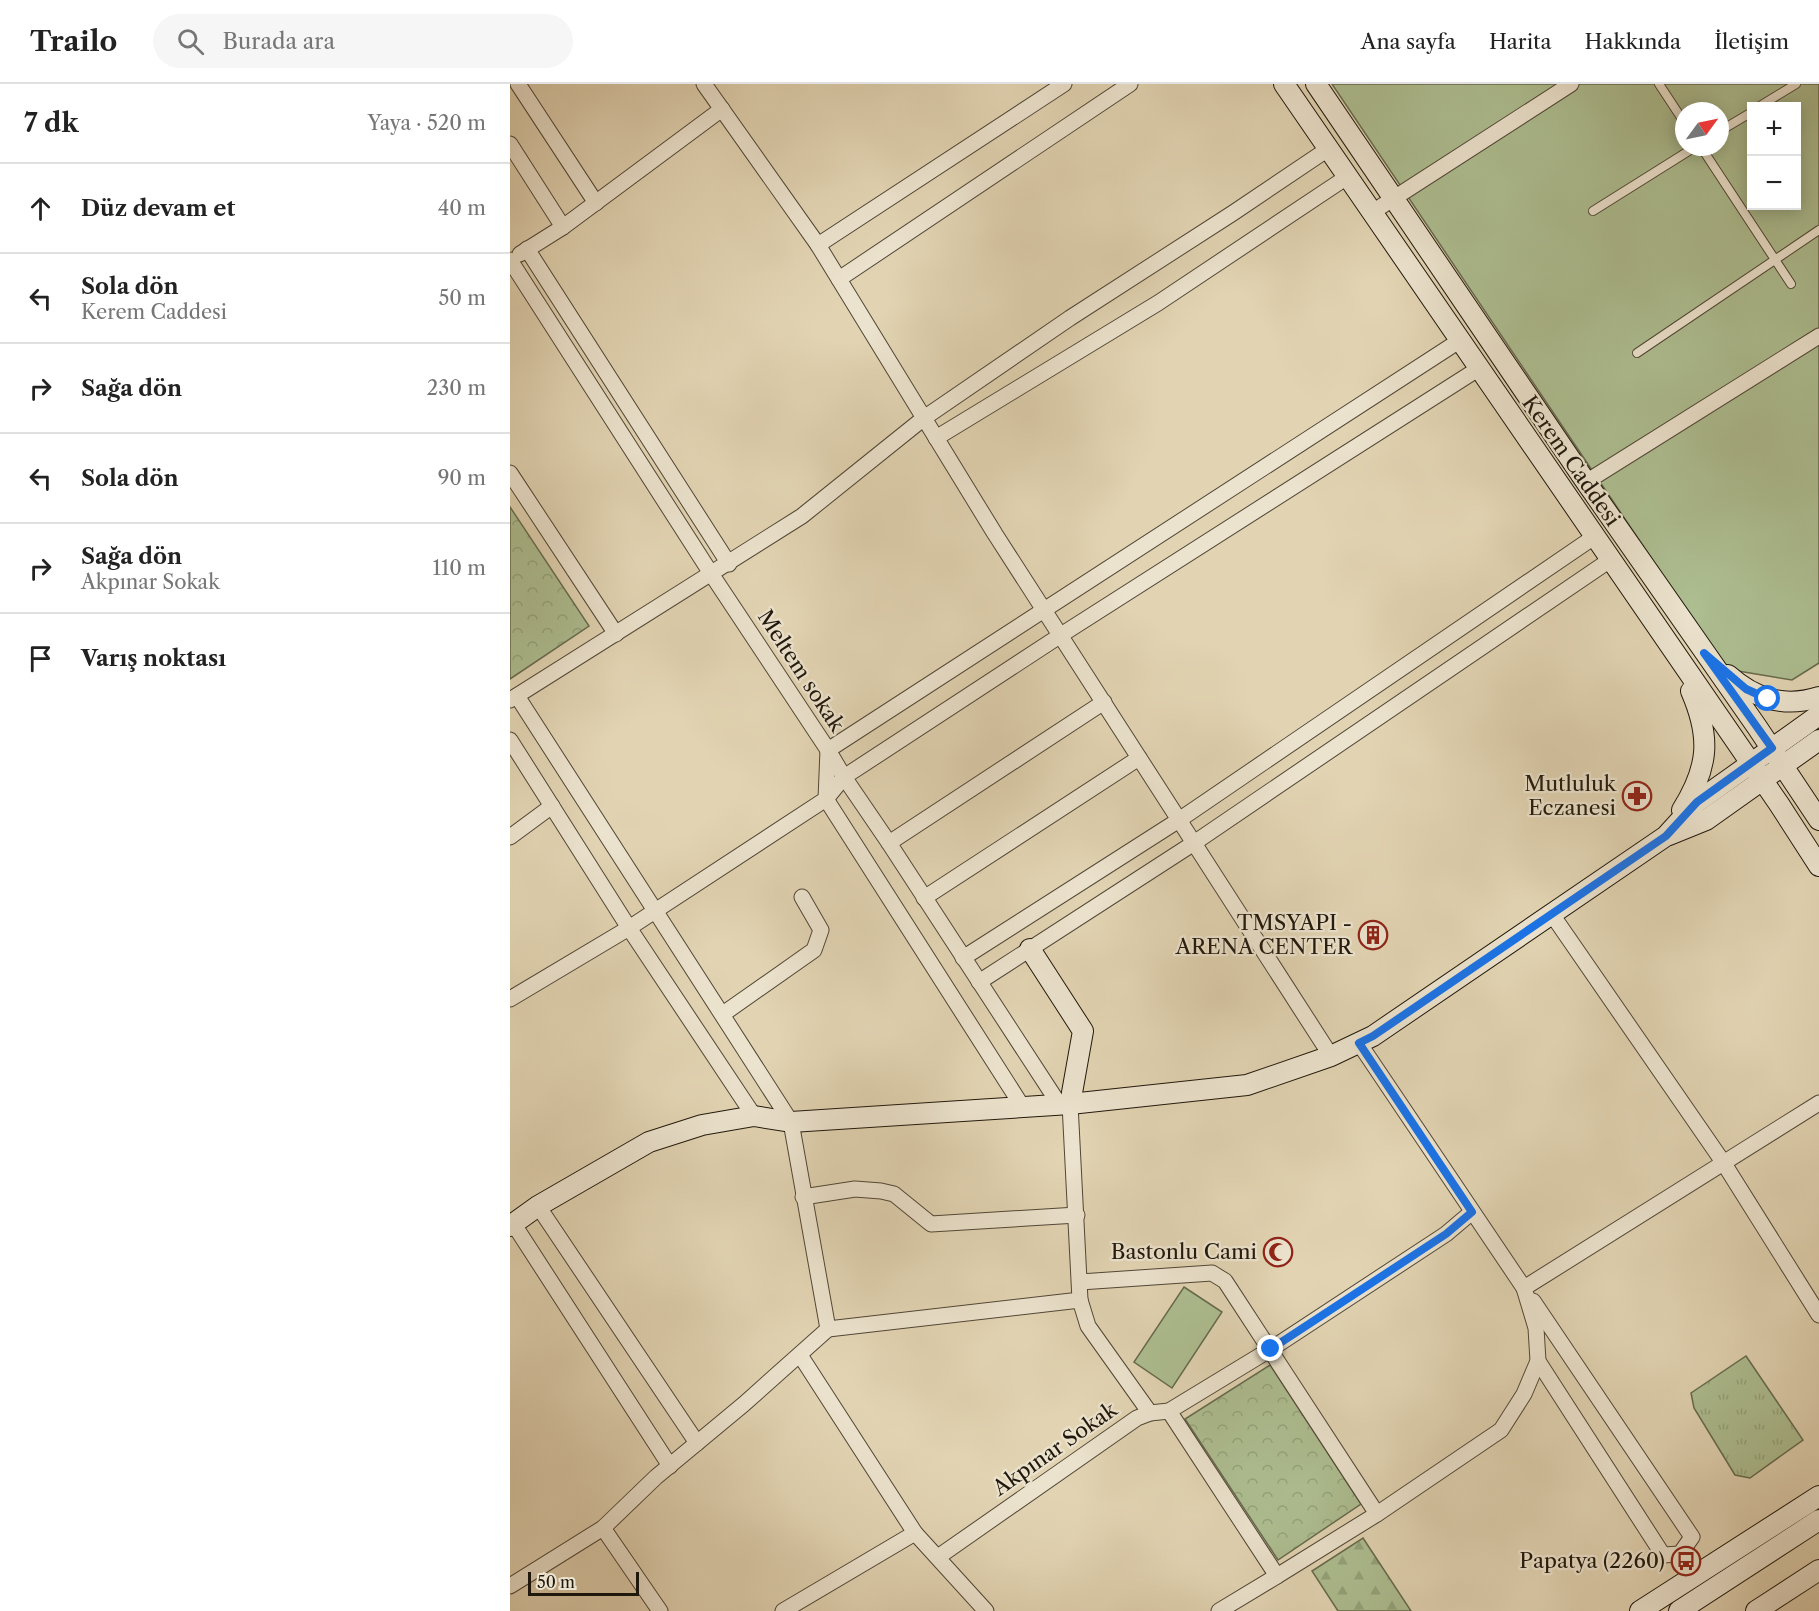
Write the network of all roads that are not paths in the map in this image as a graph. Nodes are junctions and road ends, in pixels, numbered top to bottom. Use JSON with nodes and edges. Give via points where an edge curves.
{"nodes":[{"id":1,"x":518,"y":84,"type":"edge"},
{"id":2,"x":704,"y":84,"type":"edge"},
{"id":3,"x":1064,"y":84,"type":"edge"},
{"id":4,"x":1130,"y":84,"type":"edge"},
{"id":5,"x":1284,"y":84,"type":"edge"},
{"id":6,"x":1316,"y":84,"type":"edge"},
{"id":7,"x":1571,"y":84,"type":"edge"},
{"id":8,"x":1659,"y":84,"type":"edge"},
{"id":9,"x":1796,"y":84,"type":"edge"},
{"id":10,"x":1767,"y":102,"type":"edge"},
{"id":11,"x":1675,"y":108,"type":"edge"},
{"id":12,"x":722,"y":109,"type":"junction"},
{"id":13,"x":1747,"y":115,"type":"edge"},
{"id":14,"x":1729,"y":126,"type":"edge"},
{"id":15,"x":510,"y":144,"type":"edge"},
{"id":16,"x":1328,"y":149,"type":"junction"},
{"id":17,"x":1681,"y":156,"type":"edge"},
{"id":18,"x":1707,"y":156,"type":"edge"},
{"id":19,"x":1347,"y":177,"type":"junction"},
{"id":20,"x":1393,"y":199,"type":"junction"},
{"id":21,"x":596,"y":203,"type":"junction"},
{"id":22,"x":1593,"y":211,"type":"dead end"},
{"id":23,"x":1371,"y":213,"type":"junction"},
{"id":24,"x":563,"y":227,"type":"junction"},
{"id":25,"x":1819,"y":230,"type":"edge"},
{"id":26,"x":818,"y":245,"type":"junction"},
{"id":27,"x":527,"y":249,"type":"junction"},
{"id":28,"x":1774,"y":259,"type":"junction"},
{"id":29,"x":510,"y":260,"type":"edge"},
{"id":30,"x":839,"y":279,"type":"junction"},
{"id":31,"x":1791,"y":284,"type":"dead end"},
{"id":32,"x":1819,"y":336,"type":"edge"},
{"id":33,"x":1459,"y":341,"type":"junction"},
{"id":34,"x":1637,"y":352,"type":"dead end"},
{"id":35,"x":1478,"y":369,"type":"junction"},
{"id":36,"x":924,"y":418,"type":"junction"},
{"id":37,"x":936,"y":438,"type":"junction"},
{"id":38,"x":510,"y":473,"type":"edge"},
{"id":39,"x":1586,"y":482,"type":"junction"},
{"id":40,"x":1594,"y":537,"type":"junction"},
{"id":41,"x":1610,"y":560,"type":"junction"},
{"id":42,"x":729,"y":564,"type":"junction"},
{"id":43,"x":712,"y":575,"type":"junction"},
{"id":44,"x":1044,"y":609,"type":"junction"},
{"id":45,"x":616,"y":634,"type":"junction"},
{"id":46,"x":1061,"y":634,"type":"junction"},
{"id":47,"x":1704,"y":653,"type":"junction"},
{"id":48,"x":1676,"y":656,"type":"junction"},
{"id":49,"x":1819,"y":697,"type":"edge"},
{"id":50,"x":513,"y":698,"type":"edge"},
{"id":51,"x":1104,"y":702,"type":"junction"},
{"id":52,"x":1819,"y":715,"type":"edge"},
{"id":53,"x":510,"y":740,"type":"edge"},
{"id":54,"x":1819,"y":740,"type":"edge"},
{"id":55,"x":1772,"y":748,"type":"junction"},
{"id":56,"x":828,"y":750,"type":"junction"},
{"id":57,"x":1139,"y":758,"type":"junction"},
{"id":58,"x":1751,"y":763,"type":"junction"},
{"id":59,"x":1783,"y":765,"type":"junction"},
{"id":60,"x":844,"y":777,"type":"junction"},
{"id":61,"x":1762,"y":780,"type":"junction"},
{"id":62,"x":826,"y":799,"type":"junction"},
{"id":63,"x":552,"y":806,"type":"junction"},
{"id":64,"x":1179,"y":820,"type":"junction"},
{"id":65,"x":1819,"y":820,"type":"edge"},
{"id":66,"x":1666,"y":836,"type":"junction"},
{"id":67,"x":510,"y":837,"type":"edge"},
{"id":68,"x":889,"y":843,"type":"junction"},
{"id":69,"x":1194,"y":843,"type":"junction"},
{"id":70,"x":1819,"y":866,"type":"edge"},
{"id":71,"x":802,"y":897,"type":"dead end"},
{"id":72,"x":924,"y":898,"type":"junction"},
{"id":73,"x":655,"y":909,"type":"junction"},
{"id":74,"x":1551,"y":913,"type":"junction"},
{"id":75,"x":629,"y":928,"type":"junction"},
{"id":76,"x":1030,"y":949,"type":"junction"},
{"id":77,"x":963,"y":958,"type":"junction"},
{"id":78,"x":979,"y":982,"type":"junction"},
{"id":79,"x":510,"y":999,"type":"edge"},
{"id":80,"x":723,"y":1014,"type":"junction"},
{"id":81,"x":1359,"y":1043,"type":"junction"},
{"id":82,"x":1331,"y":1056,"type":"junction"},
{"id":83,"x":1819,"y":1103,"type":"edge"},
{"id":84,"x":1064,"y":1104,"type":"junction"},
{"id":85,"x":1022,"y":1106,"type":"junction"},
{"id":86,"x":754,"y":1116,"type":"junction"},
{"id":87,"x":791,"y":1122,"type":"junction"},
{"id":88,"x":1723,"y":1162,"type":"junction"},
{"id":89,"x":803,"y":1197,"type":"junction"},
{"id":90,"x":538,"y":1206,"type":"junction"},
{"id":91,"x":1472,"y":1212,"type":"junction"},
{"id":92,"x":1077,"y":1215,"type":"junction"},
{"id":93,"x":511,"y":1223,"type":"edge"},
{"id":94,"x":1080,"y":1282,"type":"junction"},
{"id":95,"x":1524,"y":1288,"type":"junction"},
{"id":96,"x":1080,"y":1300,"type":"junction"},
{"id":97,"x":1819,"y":1315,"type":"edge"},
{"id":98,"x":828,"y":1329,"type":"junction"},
{"id":99,"x":1271,"y":1349,"type":"junction"},
{"id":100,"x":800,"y":1354,"type":"junction"},
{"id":101,"x":1538,"y":1361,"type":"junction"},
{"id":102,"x":1169,"y":1411,"type":"junction"},
{"id":103,"x":1150,"y":1413,"type":"junction"},
{"id":104,"x":697,"y":1443,"type":"junction"},
{"id":105,"x":670,"y":1466,"type":"junction"},
{"id":106,"x":1819,"y":1496,"type":"edge"},
{"id":107,"x":1377,"y":1514,"type":"junction"},
{"id":108,"x":1819,"y":1520,"type":"edge"},
{"id":109,"x":603,"y":1528,"type":"junction"},
{"id":110,"x":915,"y":1533,"type":"junction"},
{"id":111,"x":1680,"y":1554,"type":"junction"},
{"id":112,"x":938,"y":1557,"type":"junction"},
{"id":113,"x":1819,"y":1570,"type":"edge"},
{"id":114,"x":1700,"y":1573,"type":"junction"},
{"id":115,"x":1277,"y":1576,"type":"junction"},
{"id":116,"x":510,"y":1586,"type":"edge"},
{"id":117,"x":660,"y":1611,"type":"edge"},
{"id":118,"x":783,"y":1611,"type":"edge"},
{"id":119,"x":986,"y":1611,"type":"edge"},
{"id":120,"x":1219,"y":1611,"type":"edge"},
{"id":121,"x":1640,"y":1611,"type":"edge"},
{"id":122,"x":1679,"y":1611,"type":"edge"},
{"id":123,"x":1756,"y":1611,"type":"edge"}],
"edges":[{"from":1,"to":21,"type":"street"},
{"from":2,"to":12,"type":"street"},
{"from":3,"to":26,"type":"street"},
{"from":4,"to":30,"type":"street"},
{"from":5,"to":16,"type":"street","name":"Kerem Caddesi"},
{"from":6,"to":20,"type":"street","name":"Kerem Caddesi"},
{"from":7,"to":20,"type":"street"},
{"from":8,"to":11,"type":"lane"},
{"from":9,"to":10,"type":"lane"},
{"from":12,"to":21,"type":"street"},
{"from":12,"to":26,"type":"street"},
{"from":13,"to":14,"type":"lane"},
{"from":15,"to":24,"type":"street"},
{"from":16,"to":19,"type":"street","name":"Kerem Caddesi"},
{"from":16,"to":36,"type":"street"},
{"from":17,"to":22,"type":"lane"},
{"from":18,"to":28,"type":"lane"},
{"from":19,"to":23,"type":"street","name":"Kerem Caddesi"},
{"from":19,"to":37,"type":"street","via":[[1158,303]]},
{"from":20,"to":23,"type":"street"},
{"from":20,"to":39,"type":"street","name":"Kerem Caddesi"},
{"from":21,"to":24,"type":"street"},
{"from":23,"to":33,"type":"street","name":"Kerem Caddesi"},
{"from":24,"to":27,"type":"street"},
{"from":25,"to":28,"type":"lane"},
{"from":26,"to":30,"type":"street"},
{"from":27,"to":29,"type":"street"},
{"from":27,"to":42,"type":"street"},
{"from":28,"to":31,"type":"lane"},
{"from":28,"to":34,"type":"lane"},
{"from":29,"to":43,"type":"street","name":"Meltem sokak"},
{"from":30,"to":36,"type":"street"},
{"from":32,"to":39,"type":"street"},
{"from":33,"to":35,"type":"street","name":"Kerem Caddesi"},
{"from":33,"to":44,"type":"street"},
{"from":35,"to":40,"type":"street","name":"Kerem Caddesi"},
{"from":35,"to":46,"type":"street"},
{"from":36,"to":37,"type":"street"},
{"from":36,"to":42,"type":"street","via":[[802,516]]},
{"from":37,"to":44,"type":"street"},
{"from":38,"to":45,"type":"street"},
{"from":39,"to":47,"type":"street","name":"Kerem Caddesi"},
{"from":40,"to":41,"type":"street","name":"Kerem Caddesi"},
{"from":40,"to":64,"type":"street"},
{"from":41,"to":48,"type":"street","name":"Kerem Caddesi"},
{"from":41,"to":69,"type":"street"},
{"from":42,"to":43,"type":"street"},
{"from":43,"to":45,"type":"street"},
{"from":43,"to":56,"type":"street","name":"Meltem sokak"},
{"from":44,"to":46,"type":"street"},
{"from":44,"to":56,"type":"street"},
{"from":45,"to":50,"type":"street"},
{"from":46,"to":51,"type":"street"},
{"from":46,"to":60,"type":"street"},
{"from":47,"to":49,"type":"street","via":[[1756,695],[1787,702]]},
{"from":47,"to":55,"type":"street","name":"Kerem Caddesi"},
{"from":48,"to":58,"type":"street","name":"Kerem Caddesi"},
{"from":48,"to":66,"type":"street","via":[[1700,713],[1705,737],[1696,785]]},
{"from":50,"to":73,"type":"street"},
{"from":51,"to":57,"type":"street"},
{"from":51,"to":68,"type":"street"},
{"from":52,"to":55,"type":"street"},
{"from":53,"to":63,"type":"street"},
{"from":54,"to":59,"type":"street"},
{"from":55,"to":58,"type":"street"},
{"from":55,"to":59,"type":"street","name":"Kerem Caddesi"},
{"from":56,"to":60,"type":"street","name":"Meltem sokak"},
{"from":56,"to":62,"type":"street"},
{"from":57,"to":64,"type":"street"},
{"from":57,"to":72,"type":"street"},
{"from":58,"to":61,"type":"street","name":"Kerem Caddesi"},
{"from":58,"to":66,"type":"street","via":[[1697,802]]},
{"from":59,"to":61,"type":"street"},
{"from":59,"to":65,"type":"street","name":"Kerem Caddesi"},
{"from":60,"to":62,"type":"street"},
{"from":60,"to":68,"type":"street","name":"Meltem sokak"},
{"from":61,"to":66,"type":"street","via":[[1706,820]]},
{"from":61,"to":70,"type":"street","name":"Kerem Caddesi"},
{"from":62,"to":73,"type":"street"},
{"from":62,"to":85,"type":"street"},
{"from":63,"to":67,"type":"street"},
{"from":63,"to":75,"type":"street"},
{"from":64,"to":69,"type":"street"},
{"from":64,"to":77,"type":"street"},
{"from":66,"to":74,"type":"street"},
{"from":68,"to":72,"type":"street","name":"Meltem sokak"},
{"from":69,"to":76,"type":"street"},
{"from":69,"to":82,"type":"street"},
{"from":71,"to":80,"type":"street","via":[[821,930],[814,950]]},
{"from":72,"to":77,"type":"street","name":"Meltem sokak"},
{"from":73,"to":75,"type":"street"},
{"from":73,"to":80,"type":"street"},
{"from":74,"to":81,"type":"street"},
{"from":74,"to":88,"type":"street"},
{"from":75,"to":79,"type":"street"},
{"from":75,"to":86,"type":"street"},
{"from":76,"to":78,"type":"street"},
{"from":76,"to":84,"type":"street","via":[[1083,1032]]},
{"from":77,"to":78,"type":"street","name":"Meltem sokak"},
{"from":78,"to":84,"type":"street","name":"Meltem sokak"},
{"from":80,"to":87,"type":"street"},
{"from":81,"to":82,"type":"street"},
{"from":81,"to":91,"type":"street"},
{"from":82,"to":84,"type":"street","via":[[1247,1085]]},
{"from":83,"to":88,"type":"street"},
{"from":84,"to":85,"type":"street"},
{"from":84,"to":92,"type":"street"},
{"from":85,"to":87,"type":"street"},
{"from":86,"to":87,"type":"street"},
{"from":86,"to":90,"type":"street","via":[[702,1125],[649,1142]]},
{"from":87,"to":89,"type":"street"},
{"from":88,"to":95,"type":"street"},
{"from":88,"to":97,"type":"street"},
{"from":89,"to":92,"type":"street","via":[[855,1189],[881,1191],[894,1194],[931,1224]]},
{"from":89,"to":98,"type":"street"},
{"from":90,"to":93,"type":"street"},
{"from":90,"to":104,"type":"street"},
{"from":91,"to":95,"type":"street"},
{"from":91,"to":99,"type":"street","name":"Akpınar Sokak","via":[[1446,1234]]},
{"from":92,"to":94,"type":"street"},
{"from":93,"to":105,"type":"street"},
{"from":94,"to":96,"type":"street"},
{"from":94,"to":99,"type":"street","via":[[1212,1273],[1225,1281]]},
{"from":95,"to":101,"type":"street","via":[[1536,1328]]},
{"from":95,"to":111,"type":"street","via":[[1692,1537]]},
{"from":96,"to":98,"type":"street"},
{"from":96,"to":103,"type":"street","via":[[1088,1326]]},
{"from":98,"to":100,"type":"street"},
{"from":99,"to":102,"type":"street","name":"Akpınar Sokak"},
{"from":99,"to":107,"type":"street"},
{"from":100,"to":104,"type":"street"},
{"from":100,"to":110,"type":"street"},
{"from":101,"to":107,"type":"street","via":[[1524,1394],[1501,1430]]},
{"from":101,"to":111,"type":"street","via":[[1663,1556]]},
{"from":102,"to":103,"type":"street","name":"Akpınar Sokak"},
{"from":102,"to":115,"type":"street"},
{"from":103,"to":112,"type":"street","name":"Akpınar Sokak","via":[[1137,1418]]},
{"from":104,"to":105,"type":"street"},
{"from":105,"to":109,"type":"street"},
{"from":106,"to":114,"type":"street"},
{"from":107,"to":115,"type":"street"},
{"from":108,"to":122,"type":"street"},
{"from":109,"to":116,"type":"street"},
{"from":109,"to":117,"type":"street"},
{"from":110,"to":112,"type":"street"},
{"from":110,"to":118,"type":"street"},
{"from":111,"to":114,"type":"street"},
{"from":112,"to":119,"type":"street"},
{"from":113,"to":123,"type":"street"},
{"from":114,"to":121,"type":"street"},
{"from":115,"to":120,"type":"street"}]}
